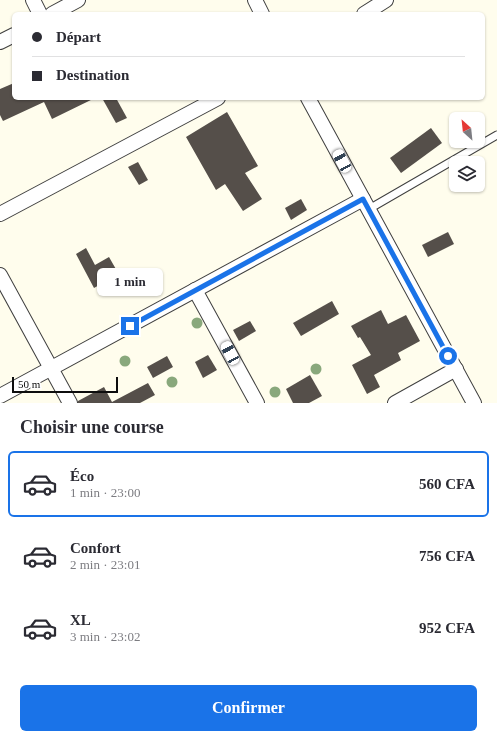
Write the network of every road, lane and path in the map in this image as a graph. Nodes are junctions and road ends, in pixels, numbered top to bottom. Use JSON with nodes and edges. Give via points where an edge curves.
{"nodes":[{"id":1,"x":33,"y":0,"type":"edge"},
{"id":2,"x":78,"y":0,"type":"edge"},
{"id":3,"x":255,"y":0,"type":"edge"},
{"id":4,"x":386,"y":0,"type":"edge"},
{"id":5,"x":39,"y":12,"type":"edge"},
{"id":6,"x":56,"y":12,"type":"edge"},
{"id":7,"x":261,"y":12,"type":"edge"},
{"id":8,"x":367,"y":12,"type":"edge"},
{"id":9,"x":12,"y":36,"type":"edge"},
{"id":10,"x":0,"y":42,"type":"edge"},
{"id":11,"x":214,"y":100,"type":"edge"},
{"id":12,"x":309,"y":100,"type":"edge"},
{"id":13,"x":497,"y":135,"type":"edge"},
{"id":14,"x":366,"y":204,"type":"junction"},
{"id":15,"x":0,"y":214,"type":"edge"},
{"id":16,"x":0,"y":275,"type":"edge"},
{"id":17,"x":195,"y":290,"type":"junction"},
{"id":18,"x":51,"y":368,"type":"junction"},
{"id":19,"x":456,"y":369,"type":"junction"},
{"id":20,"x":0,"y":396,"type":"edge"},
{"id":21,"x":70,"y":403,"type":"edge"},
{"id":22,"x":257,"y":403,"type":"edge"},
{"id":23,"x":395,"y":403,"type":"edge"},
{"id":24,"x":474,"y":403,"type":"edge"}],
"edges":[{"from":1,"to":5,"type":"street"},
{"from":2,"to":6,"type":"street"},
{"from":3,"to":7,"type":"street"},
{"from":4,"to":8,"type":"street"},
{"from":9,"to":10,"type":"street"},
{"from":11,"to":15,"type":"street"},
{"from":12,"to":14,"type":"street"},
{"from":13,"to":14,"type":"lane"},
{"from":14,"to":17,"type":"street"},
{"from":14,"to":19,"type":"street"},
{"from":16,"to":18,"type":"street"},
{"from":17,"to":18,"type":"street"},
{"from":17,"to":22,"type":"street"},
{"from":18,"to":20,"type":"street"},
{"from":18,"to":21,"type":"street"},
{"from":19,"to":23,"type":"street"},
{"from":19,"to":24,"type":"street"}]}
